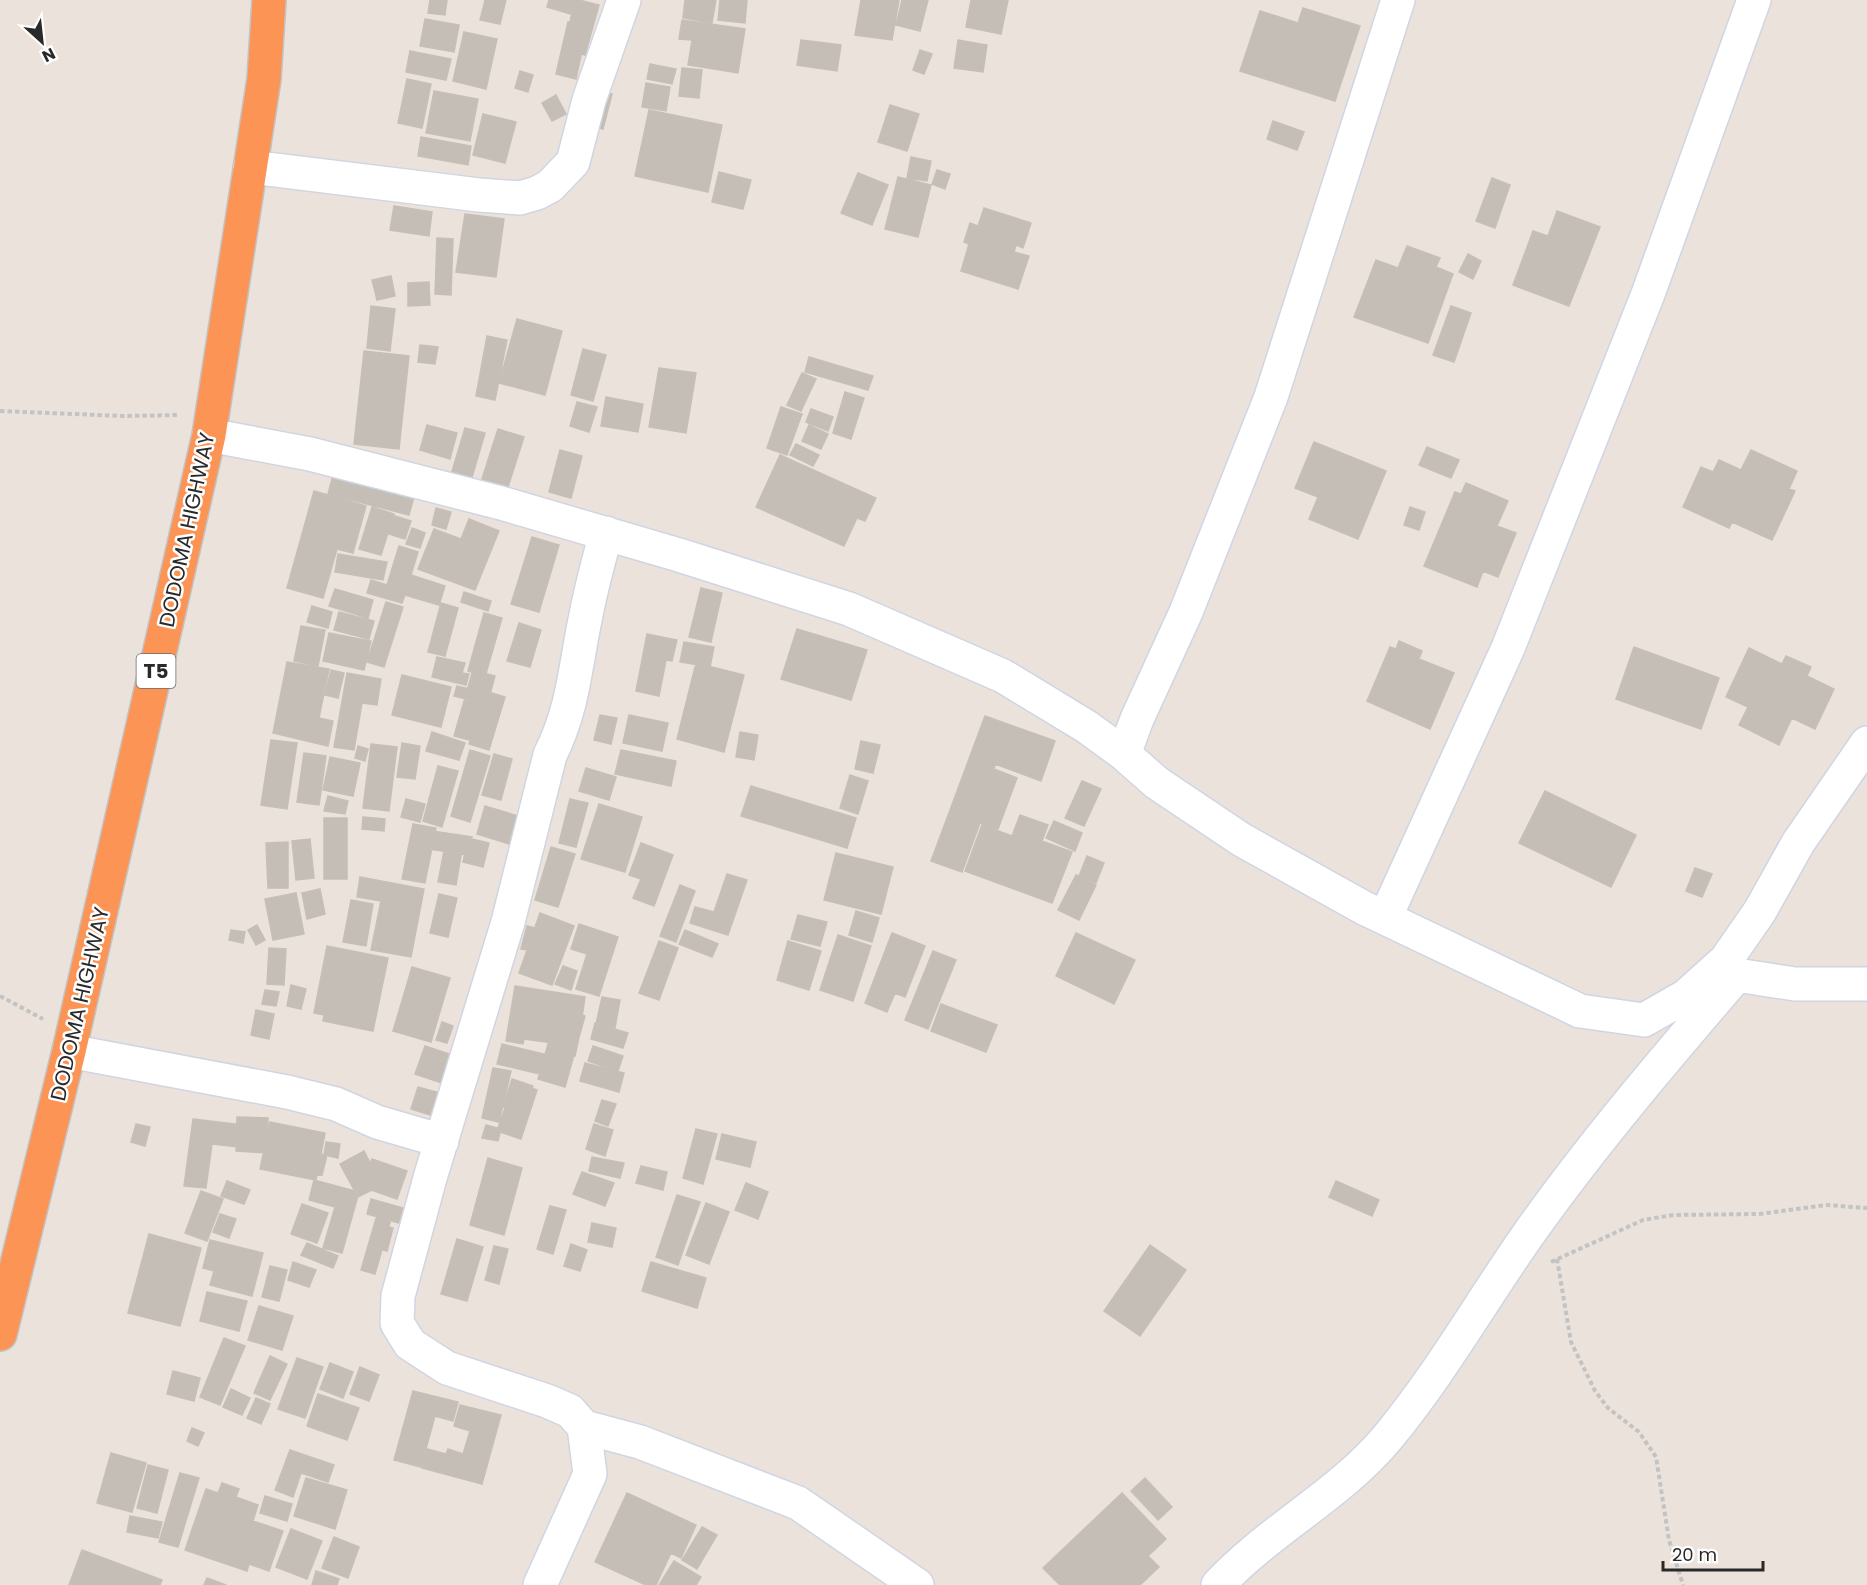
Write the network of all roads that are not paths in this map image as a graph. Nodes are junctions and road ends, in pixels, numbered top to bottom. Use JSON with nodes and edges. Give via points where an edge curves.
{"nodes":[{"id":1,"x":268,"y":0,"type":"edge"},
{"id":2,"x":624,"y":0,"type":"edge"},
{"id":3,"x":1398,"y":0,"type":"edge"},
{"id":4,"x":1754,"y":0,"type":"edge"},
{"id":5,"x":250,"y":167,"type":"junction"},
{"id":6,"x":209,"y":424,"type":"junction"},
{"id":7,"x":606,"y":533,"type":"junction"},
{"id":8,"x":1867,"y":743,"type":"edge"},
{"id":9,"x":1124,"y":754,"type":"junction"},
{"id":10,"x":1385,"y":918,"type":"junction"},
{"id":11,"x":1725,"y":973,"type":"junction"},
{"id":12,"x":1867,"y":984,"type":"edge"},
{"id":13,"x":71,"y":1043,"type":"junction"},
{"id":14,"x":442,"y":1141,"type":"junction"},
{"id":15,"x":0,"y":1334,"type":"edge"},
{"id":16,"x":584,"y":1426,"type":"junction"},
{"id":17,"x":540,"y":1585,"type":"edge"},
{"id":18,"x":917,"y":1585,"type":"edge"},
{"id":19,"x":1218,"y":1585,"type":"edge"}],
"edges":[{"from":1,"to":5,"type":"highway","name":"DODOMA HIGHWAY","number":"T5","via":[[264,79]]},
{"from":2,"to":5,"type":"street","via":[[588,100],[573,162],[550,186],[537,193],[520,198],[478,195]]},
{"from":3,"to":9,"type":"street","via":[[1271,397],[1186,612]]},
{"from":4,"to":10,"type":"street","via":[[1648,294],[1512,637]]},
{"from":5,"to":6,"type":"highway","name":"DODOMA HIGHWAY","number":"T5"},
{"from":6,"to":7,"type":"street"},
{"from":6,"to":13,"type":"highway","name":"DODOMA HIGHWAY","number":"T5"},
{"from":7,"to":9,"type":"street","via":[[849,609],[1003,676]]},
{"from":7,"to":14,"type":"street","via":[[586,616],[577,678],[562,731],[550,755],[507,922]]},
{"from":8,"to":11,"type":"street","via":[[1798,843],[1726,960]]},
{"from":9,"to":10,"type":"street","via":[[1157,783],[1242,840]]},
{"from":10,"to":11,"type":"street","via":[[1580,1011],[1644,1020]]},
{"from":11,"to":12,"type":"street","via":[[1795,984]]},
{"from":11,"to":19,"type":"street","via":[[1558,1194],[1388,1437],[1357,1469],[1237,1564]]},
{"from":13,"to":14,"type":"street","via":[[336,1104],[378,1122]]},
{"from":13,"to":15,"type":"highway","name":"DODOMA HIGHWAY","number":"T5"},
{"from":14,"to":16,"type":"street","via":[[399,1296],[397,1323],[410,1344],[447,1368],[547,1401],[570,1411]]},
{"from":16,"to":17,"type":"street","via":[[590,1474]]},
{"from":16,"to":18,"type":"street","via":[[640,1442],[798,1503]]}]}
